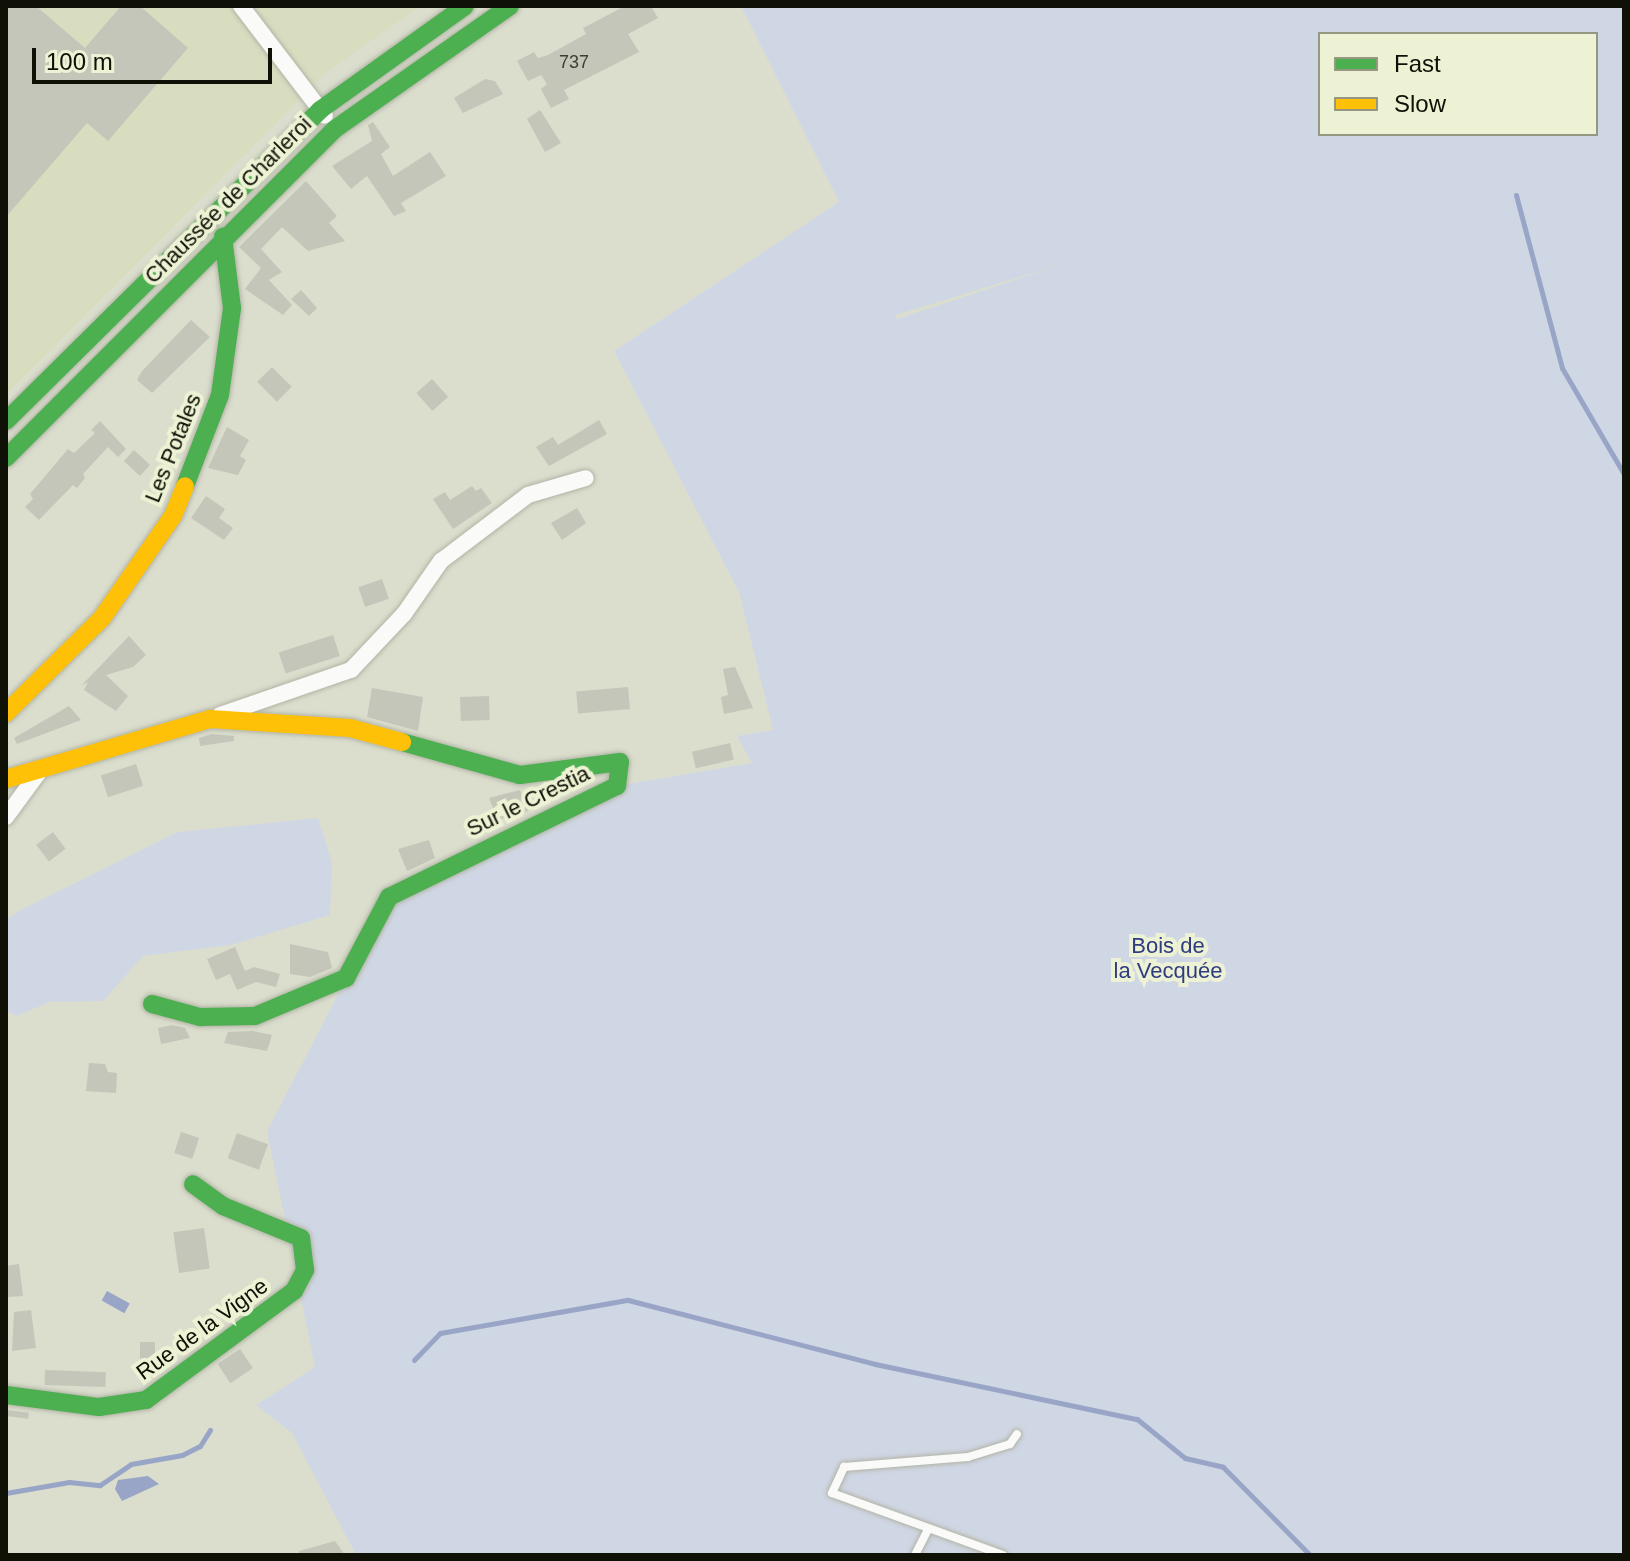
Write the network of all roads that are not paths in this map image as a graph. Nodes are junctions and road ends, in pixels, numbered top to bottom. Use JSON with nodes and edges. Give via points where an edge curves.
{"nodes":[{"id":1,"x":241,"y":6,"type":"edge"},
{"id":2,"x":465,"y":6,"type":"edge"},
{"id":3,"x":510,"y":6,"type":"edge"},
{"id":4,"x":320,"y":110,"type":"junction"},
{"id":5,"x":335,"y":129,"type":"junction"},
{"id":6,"x":223,"y":237,"type":"junction"},
{"id":7,"x":6,"y":421,"type":"edge"},
{"id":8,"x":6,"y":458,"type":"edge"},
{"id":9,"x":586,"y":478,"type":"dead end"},
{"id":10,"x":6,"y":713,"type":"edge"},
{"id":11,"x":210,"y":719,"type":"junction"},
{"id":12,"x":42,"y":768,"type":"junction"},
{"id":13,"x":6,"y":779,"type":"edge"},
{"id":14,"x":6,"y":817,"type":"edge"},
{"id":15,"x":152,"y":1004,"type":"dead end"},
{"id":16,"x":193,"y":1184,"type":"dead end"},
{"id":17,"x":6,"y":1395,"type":"edge"},
{"id":18,"x":1017,"y":1434,"type":"dead end"},
{"id":19,"x":928,"y":1529,"type":"junction"},
{"id":20,"x":915,"y":1555,"type":"edge"},
{"id":21,"x":1003,"y":1555,"type":"edge"}],
"edges":[{"from":1,"to":4,"type":"street"},
{"from":2,"to":4,"type":"street","name":"Chaussée de Charleroi"},
{"from":3,"to":5,"type":"street","name":"Chaussée de Charleroi"},
{"from":4,"to":5,"type":"street"},
{"from":4,"to":7,"type":"street","name":"Chaussée de Charleroi"},
{"from":5,"to":6,"type":"street","name":"Chaussée de Charleroi"},
{"from":6,"to":8,"type":"street","name":"Chaussée de Charleroi"},
{"from":6,"to":10,"type":"street","name":"Les Potales","via":[[232,308],[220,395],[173,516],[102,618]]},
{"from":9,"to":11,"type":"street","via":[[528,495],[441,561],[404,614],[351,670]]},
{"from":11,"to":12,"type":"street","name":"Sur le Crestia"},
{"from":11,"to":15,"type":"street","name":"Sur le Crestia","via":[[350,728],[520,775],[620,762],[617,786],[389,897],[346,978],[273,1013],[200,1017]]},
{"from":12,"to":13,"type":"street","name":"Sur le Crestia"},
{"from":12,"to":14,"type":"street"},
{"from":16,"to":17,"type":"street","name":"Rue de la Vigne","via":[[223,1206],[301,1238],[305,1270],[294,1291],[146,1400],[99,1407]]},
{"from":18,"to":19,"type":"lane","via":[[1010,1444],[968,1457],[844,1467],[832,1493]]},
{"from":19,"to":20,"type":"lane"},
{"from":19,"to":21,"type":"lane"}]}
